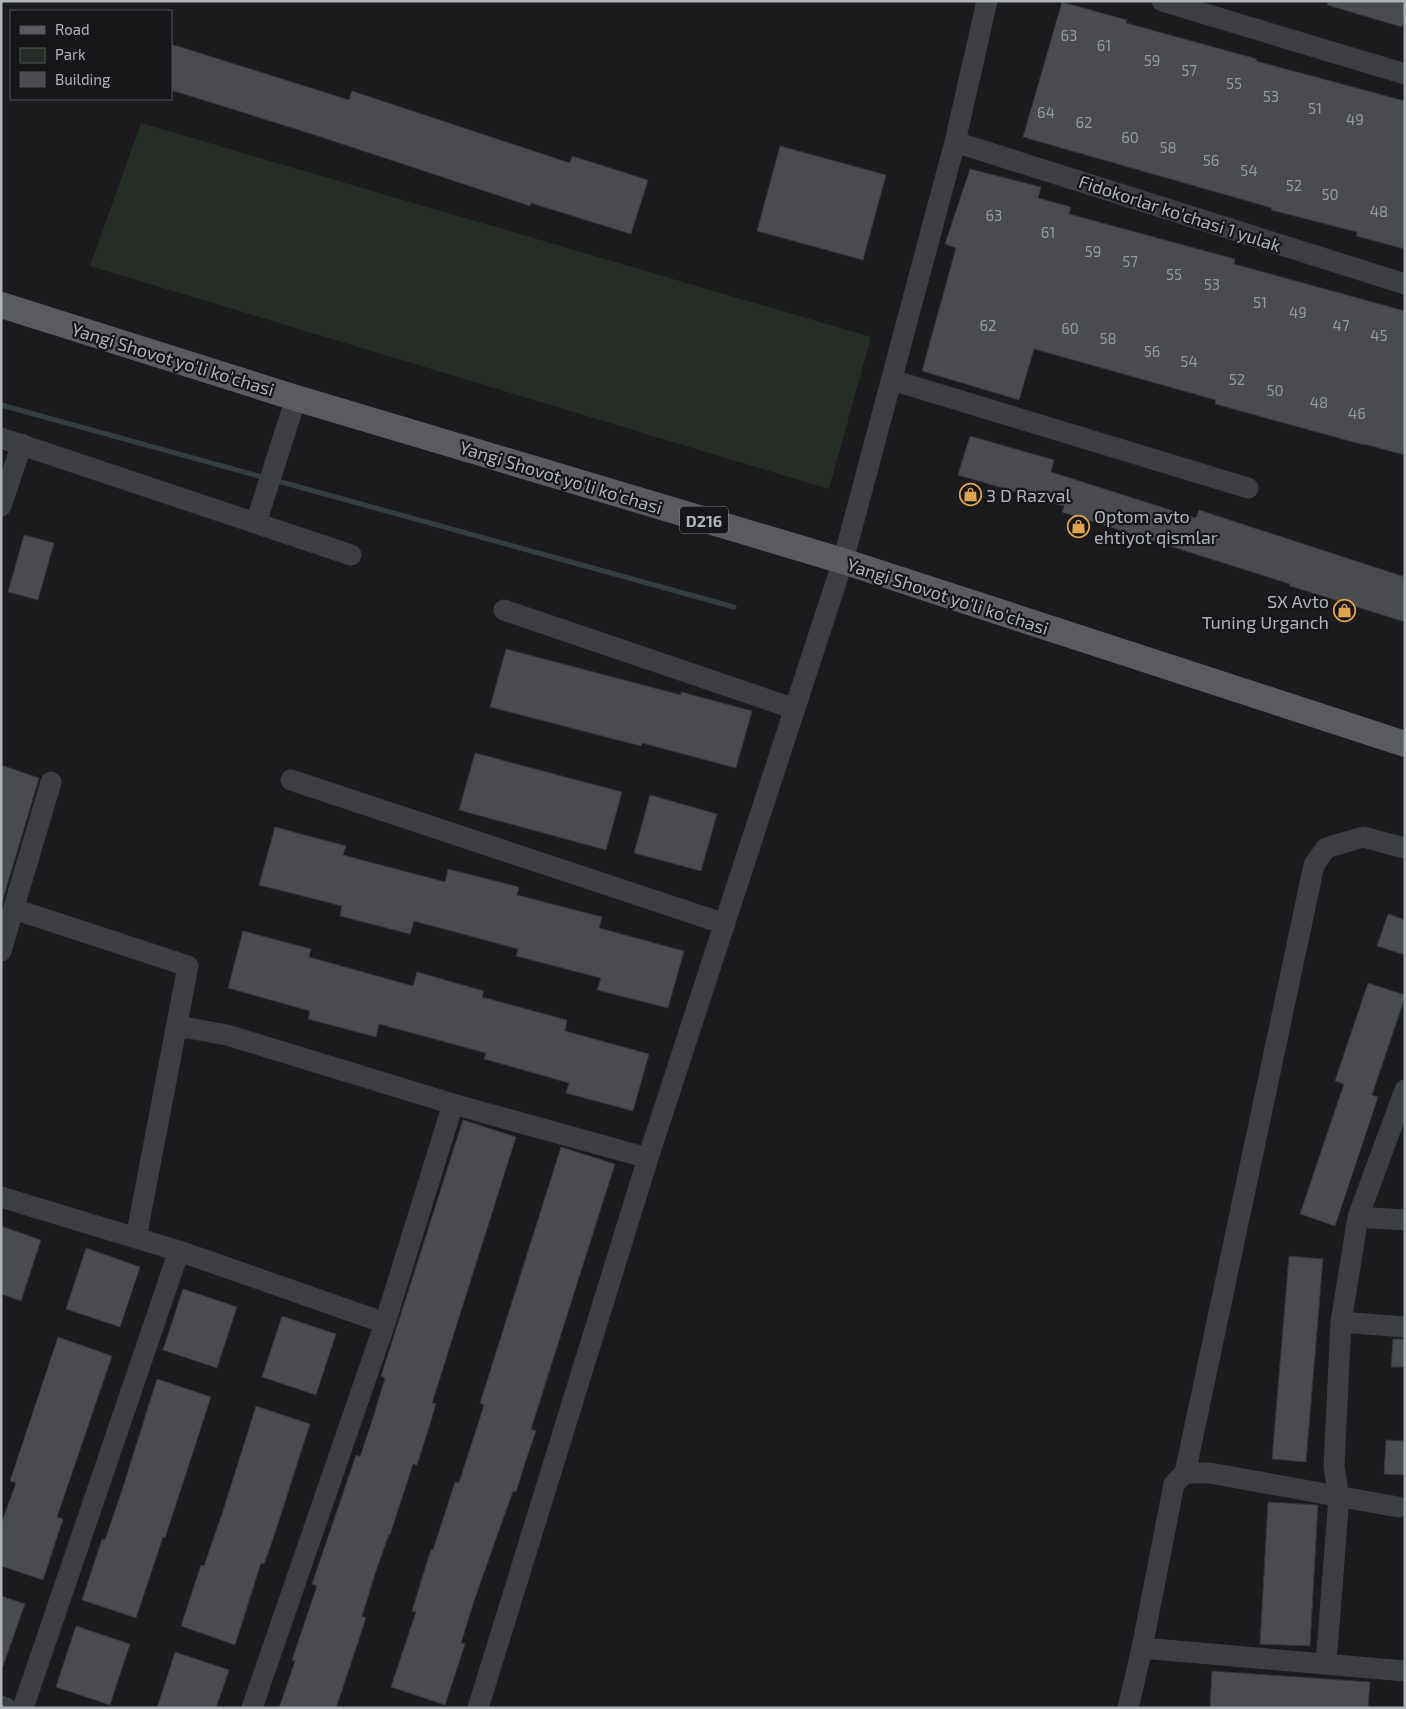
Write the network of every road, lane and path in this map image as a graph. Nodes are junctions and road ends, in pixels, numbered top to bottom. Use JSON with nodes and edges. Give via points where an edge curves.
{"nodes":[{"id":1,"x":987,"y":1,"type":"edge"},
{"id":2,"x":1162,"y":1,"type":"edge"},
{"id":3,"x":1405,"y":74,"type":"edge"},
{"id":4,"x":956,"y":142,"type":"junction"},
{"id":5,"x":1405,"y":284,"type":"edge"},
{"id":6,"x":1,"y":305,"type":"edge"},
{"id":7,"x":892,"y":380,"type":"junction"},
{"id":8,"x":296,"y":398,"type":"junction"},
{"id":9,"x":1,"y":438,"type":"edge"},
{"id":10,"x":22,"y":444,"type":"junction"},
{"id":11,"x":1248,"y":488,"type":"dead end"},
{"id":12,"x":1,"y":506,"type":"edge"},
{"id":13,"x":256,"y":523,"type":"junction"},
{"id":14,"x":351,"y":555,"type":"dead end"},
{"id":15,"x":844,"y":562,"type":"junction"},
{"id":16,"x":504,"y":610,"type":"dead end"},
{"id":17,"x":795,"y":709,"type":"junction"},
{"id":18,"x":1405,"y":744,"type":"edge"},
{"id":19,"x":291,"y":780,"type":"dead end"},
{"id":20,"x":50,"y":782,"type":"dead end"},
{"id":21,"x":1405,"y":848,"type":"edge"},
{"id":22,"x":14,"y":909,"type":"junction"},
{"id":23,"x":725,"y":924,"type":"junction"},
{"id":24,"x":1,"y":951,"type":"edge"},
{"id":25,"x":177,"y":1026,"type":"junction"},
{"id":26,"x":1405,"y":1090,"type":"edge"},
{"id":27,"x":453,"y":1104,"type":"junction"},
{"id":28,"x":648,"y":1158,"type":"junction"},
{"id":29,"x":1,"y":1197,"type":"edge"},
{"id":30,"x":1358,"y":1218,"type":"junction"},
{"id":31,"x":1405,"y":1220,"type":"edge"},
{"id":32,"x":136,"y":1238,"type":"junction"},
{"id":33,"x":179,"y":1252,"type":"junction"},
{"id":34,"x":1341,"y":1322,"type":"junction"},
{"id":35,"x":385,"y":1324,"type":"junction"},
{"id":36,"x":1405,"y":1327,"type":"edge"},
{"id":37,"x":1185,"y":1473,"type":"junction"},
{"id":38,"x":1339,"y":1497,"type":"junction"},
{"id":39,"x":1398,"y":1507,"type":"dead end"},
{"id":40,"x":1142,"y":1648,"type":"junction"},
{"id":41,"x":1326,"y":1664,"type":"junction"},
{"id":42,"x":1405,"y":1671,"type":"edge"},
{"id":43,"x":1,"y":1706,"type":"edge"},
{"id":44,"x":6,"y":1708,"type":"edge"},
{"id":45,"x":23,"y":1708,"type":"edge"},
{"id":46,"x":252,"y":1708,"type":"edge"},
{"id":47,"x":478,"y":1708,"type":"edge"},
{"id":48,"x":1128,"y":1708,"type":"edge"}],
"edges":[{"from":1,"to":4,"type":"street"},
{"from":2,"to":3,"type":"street"},
{"from":4,"to":5,"type":"street","name":"Fidokorlar ko'chasi 1 yulak"},
{"from":4,"to":7,"type":"street"},
{"from":6,"to":8,"type":"main road","name":"Yangi Shovot yo'li ko'chasi","number":"D216"},
{"from":7,"to":11,"type":"street"},
{"from":7,"to":15,"type":"street"},
{"from":8,"to":13,"type":"street"},
{"from":8,"to":15,"type":"main road","name":"Yangi Shovot yo'li ko'chasi","number":"D216"},
{"from":9,"to":10,"type":"street"},
{"from":10,"to":12,"type":"street"},
{"from":10,"to":13,"type":"street"},
{"from":13,"to":14,"type":"street"},
{"from":15,"to":17,"type":"street"},
{"from":15,"to":18,"type":"main road","name":"Yangi Shovot yo'li ko'chasi","number":"D216"},
{"from":16,"to":17,"type":"street"},
{"from":17,"to":23,"type":"street"},
{"from":19,"to":23,"type":"street"},
{"from":20,"to":22,"type":"street"},
{"from":21,"to":37,"type":"street","via":[[1363,837],[1326,848],[1314,866]]},
{"from":22,"to":24,"type":"street"},
{"from":22,"to":25,"type":"street","via":[[188,966]]},
{"from":23,"to":28,"type":"street"},
{"from":25,"to":27,"type":"street","via":[[226,1035]]},
{"from":25,"to":32,"type":"street"},
{"from":26,"to":30,"type":"street"},
{"from":27,"to":28,"type":"street"},
{"from":27,"to":35,"type":"street"},
{"from":28,"to":47,"type":"street"},
{"from":29,"to":32,"type":"street"},
{"from":30,"to":31,"type":"street"},
{"from":30,"to":34,"type":"street"},
{"from":32,"to":33,"type":"street"},
{"from":33,"to":35,"type":"street"},
{"from":33,"to":45,"type":"street"},
{"from":34,"to":36,"type":"street"},
{"from":34,"to":38,"type":"street","via":[[1334,1467]]},
{"from":35,"to":46,"type":"street"},
{"from":37,"to":38,"type":"street","via":[[1210,1473]]},
{"from":37,"to":40,"type":"street","via":[[1174,1484]]},
{"from":38,"to":39,"type":"street"},
{"from":38,"to":41,"type":"street"},
{"from":40,"to":41,"type":"street"},
{"from":40,"to":48,"type":"street"},
{"from":41,"to":42,"type":"street"},
{"from":43,"to":44,"type":"street"}]}
